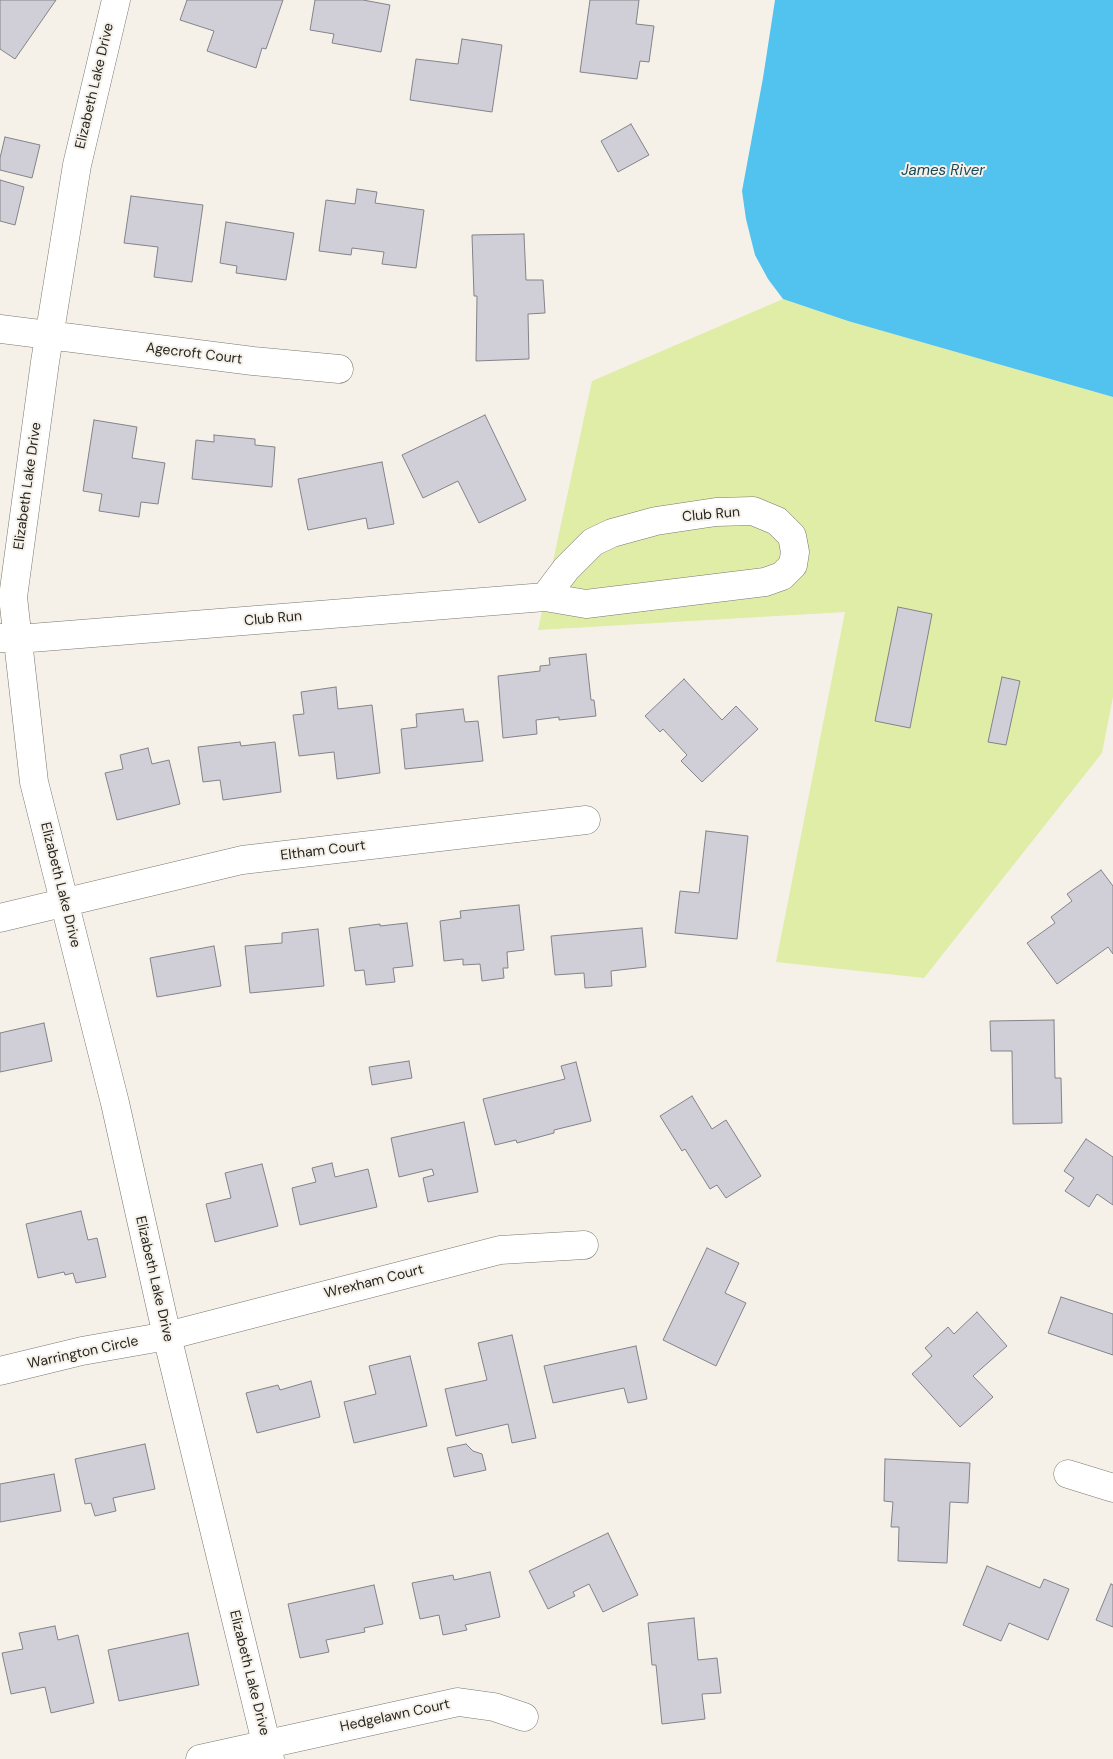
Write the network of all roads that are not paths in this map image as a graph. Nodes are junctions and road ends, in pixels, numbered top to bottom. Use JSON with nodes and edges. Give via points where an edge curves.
{"nodes":[{"id":1,"x":116,"y":0,"type":"edge"},
{"id":2,"x":0,"y":329,"type":"edge"},
{"id":3,"x":49,"y":336,"type":"junction"},
{"id":4,"x":339,"y":370,"type":"dead end"},
{"id":5,"x":545,"y":597,"type":"junction"},
{"id":6,"x":9,"y":639,"type":"edge"},
{"id":7,"x":586,"y":820,"type":"dead end"},
{"id":8,"x":64,"y":903,"type":"junction"},
{"id":9,"x":0,"y":918,"type":"edge"},
{"id":10,"x":584,"y":1245,"type":"dead end"},
{"id":11,"x":167,"y":1336,"type":"junction"},
{"id":12,"x":0,"y":1372,"type":"edge"},
{"id":13,"x":1068,"y":1474,"type":"dead end"},
{"id":14,"x":1113,"y":1488,"type":"edge"},
{"id":15,"x":524,"y":1717,"type":"dead end"},
{"id":16,"x":268,"y":1751,"type":"edge"},
{"id":17,"x":200,"y":1759,"type":"edge"}],
"edges":[{"from":1,"to":3,"type":"street","name":"Elizabeth Lake Drive","via":[[76,165]]},
{"from":2,"to":3,"type":"street","name":"Agecroft Court"},
{"from":3,"to":4,"type":"street","name":"Agecroft Court"},
{"from":3,"to":6,"type":"street","name":"Elizabeth Lake Drive","via":[[12,597]]},
{"from":5,"to":5,"type":"street","name":"Club Run","via":[[586,604],[765,582],[782,576],[793,564],[792,536],[777,521],[753,511],[716,512],[656,521],[612,533],[593,542],[566,569]]},
{"from":5,"to":6,"type":"street","name":"Club Run"},
{"from":6,"to":8,"type":"street","name":"Elizabeth Lake Drive","via":[[34,782]]},
{"from":7,"to":8,"type":"street","name":"Eltham Court","via":[[242,860]]},
{"from":8,"to":9,"type":"street","name":"Eltham Court"},
{"from":8,"to":11,"type":"street","name":"Elizabeth Lake Drive","via":[[115,1104]]},
{"from":10,"to":11,"type":"street","name":"Wrexham Court","via":[[500,1250]]},
{"from":11,"to":12,"type":"street","name":"Warrington Circle","via":[[82,1351]]},
{"from":11,"to":16,"type":"street","name":"Elizabeth Lake Drive"},
{"from":13,"to":14,"type":"street"},
{"from":15,"to":16,"type":"street","name":"Hedgelawn Court","via":[[494,1707],[458,1702]]},
{"from":16,"to":17,"type":"street","name":"Hedgelawn Court"}]}
